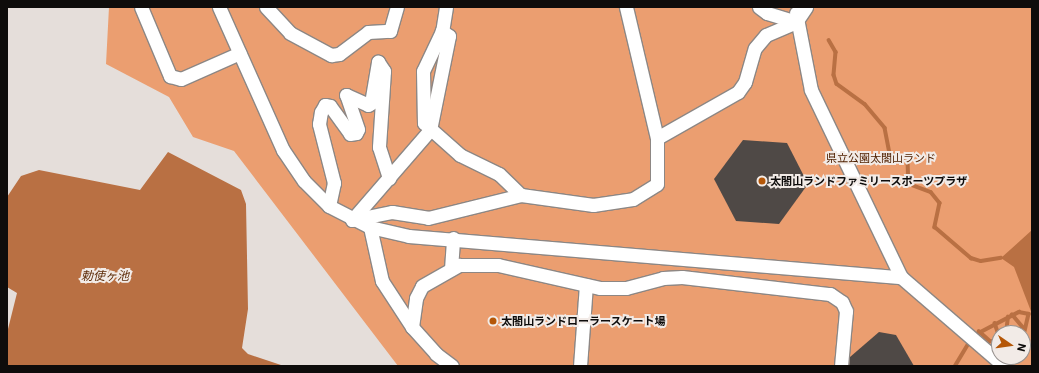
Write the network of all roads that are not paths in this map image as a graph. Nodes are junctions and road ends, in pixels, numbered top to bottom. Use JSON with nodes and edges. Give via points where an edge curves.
{"nodes":[{"id":1,"x":141,"y":7,"type":"edge"},
{"id":2,"x":219,"y":7,"type":"edge"},
{"id":3,"x":266,"y":7,"type":"edge"},
{"id":4,"x":397,"y":7,"type":"edge"},
{"id":5,"x":446,"y":7,"type":"edge"},
{"id":6,"x":626,"y":7,"type":"edge"},
{"id":7,"x":759,"y":7,"type":"edge"},
{"id":8,"x":796,"y":7,"type":"edge"},
{"id":9,"x":806,"y":7,"type":"edge"},
{"id":10,"x":796,"y":22,"type":"junction"},
{"id":11,"x":442,"y":31,"type":"junction"},
{"id":12,"x":240,"y":53,"type":"junction"},
{"id":13,"x":430,"y":130,"type":"junction"},
{"id":14,"x":657,"y":138,"type":"junction"},
{"id":15,"x":389,"y":178,"type":"junction"},
{"id":16,"x":521,"y":195,"type":"junction"},
{"id":17,"x":329,"y":206,"type":"junction"},
{"id":18,"x":352,"y":220,"type":"junction"},
{"id":19,"x":370,"y":227,"type":"junction"},
{"id":20,"x":453,"y":238,"type":"junction"},
{"id":21,"x":708,"y":260,"type":"junction"},
{"id":22,"x":451,"y":269,"type":"junction"},
{"id":23,"x":823,"y":270,"type":"junction"},
{"id":24,"x":901,"y":277,"type":"junction"},
{"id":25,"x":706,"y":280,"type":"junction"},
{"id":26,"x":586,"y":285,"type":"junction"},
{"id":27,"x":819,"y":292,"type":"junction"},
{"id":28,"x":412,"y":326,"type":"junction"},
{"id":29,"x":452,"y":366,"type":"edge"},
{"id":30,"x":580,"y":366,"type":"edge"},
{"id":31,"x":841,"y":366,"type":"edge"},
{"id":32,"x":1004,"y":366,"type":"edge"}],
"edges":[{"from":1,"to":12,"type":"street","via":[[170,76],[188,82]]},
{"from":2,"to":12,"type":"street"},
{"from":3,"to":4,"type":"street","via":[[290,33],[331,55],[339,54],[368,32],[390,31]]},
{"from":5,"to":11,"type":"street"},
{"from":6,"to":14,"type":"street"},
{"from":7,"to":10,"type":"street","via":[[767,13]]},
{"from":8,"to":10,"type":"street"},
{"from":9,"to":10,"type":"street"},
{"from":10,"to":14,"type":"street","via":[[766,35],[755,48],[746,82],[738,92]]},
{"from":10,"to":24,"type":"street","via":[[811,90]]},
{"from":11,"to":13,"type":"street","via":[[449,36]]},
{"from":11,"to":13,"type":"street","via":[[423,71],[424,123]]},
{"from":12,"to":17,"type":"street","via":[[283,150],[304,181]]},
{"from":13,"to":15,"type":"street"},
{"from":13,"to":16,"type":"street","via":[[460,155],[499,174]]},
{"from":14,"to":16,"type":"street","via":[[657,184],[633,199],[593,205]]},
{"from":15,"to":17,"type":"street","via":[[379,147],[384,71],[378,62],[371,103],[368,105],[346,95],[358,129],[356,133],[350,134],[330,106],[325,105],[321,112],[319,124],[334,183]]},
{"from":15,"to":18,"type":"street"},
{"from":16,"to":18,"type":"street","via":[[428,218],[392,212]]},
{"from":17,"to":18,"type":"street"},
{"from":18,"to":19,"type":"street"},
{"from":19,"to":20,"type":"street","via":[[409,236]]},
{"from":19,"to":28,"type":"street","via":[[382,281]]},
{"from":20,"to":21,"type":"street"},
{"from":20,"to":22,"type":"street"},
{"from":21,"to":23,"type":"street"},
{"from":21,"to":25,"type":"street"},
{"from":22,"to":26,"type":"street","via":[[459,265],[498,265]]},
{"from":22,"to":28,"type":"street","via":[[422,286],[416,298]]},
{"from":23,"to":24,"type":"street"},
{"from":23,"to":27,"type":"street"},
{"from":24,"to":32,"type":"street"},
{"from":25,"to":26,"type":"street","via":[[662,278],[626,288]]},
{"from":25,"to":27,"type":"street"},
{"from":26,"to":30,"type":"street"},
{"from":27,"to":31,"type":"street","via":[[830,294],[842,302],[846,311]]},
{"from":28,"to":29,"type":"street"}]}
